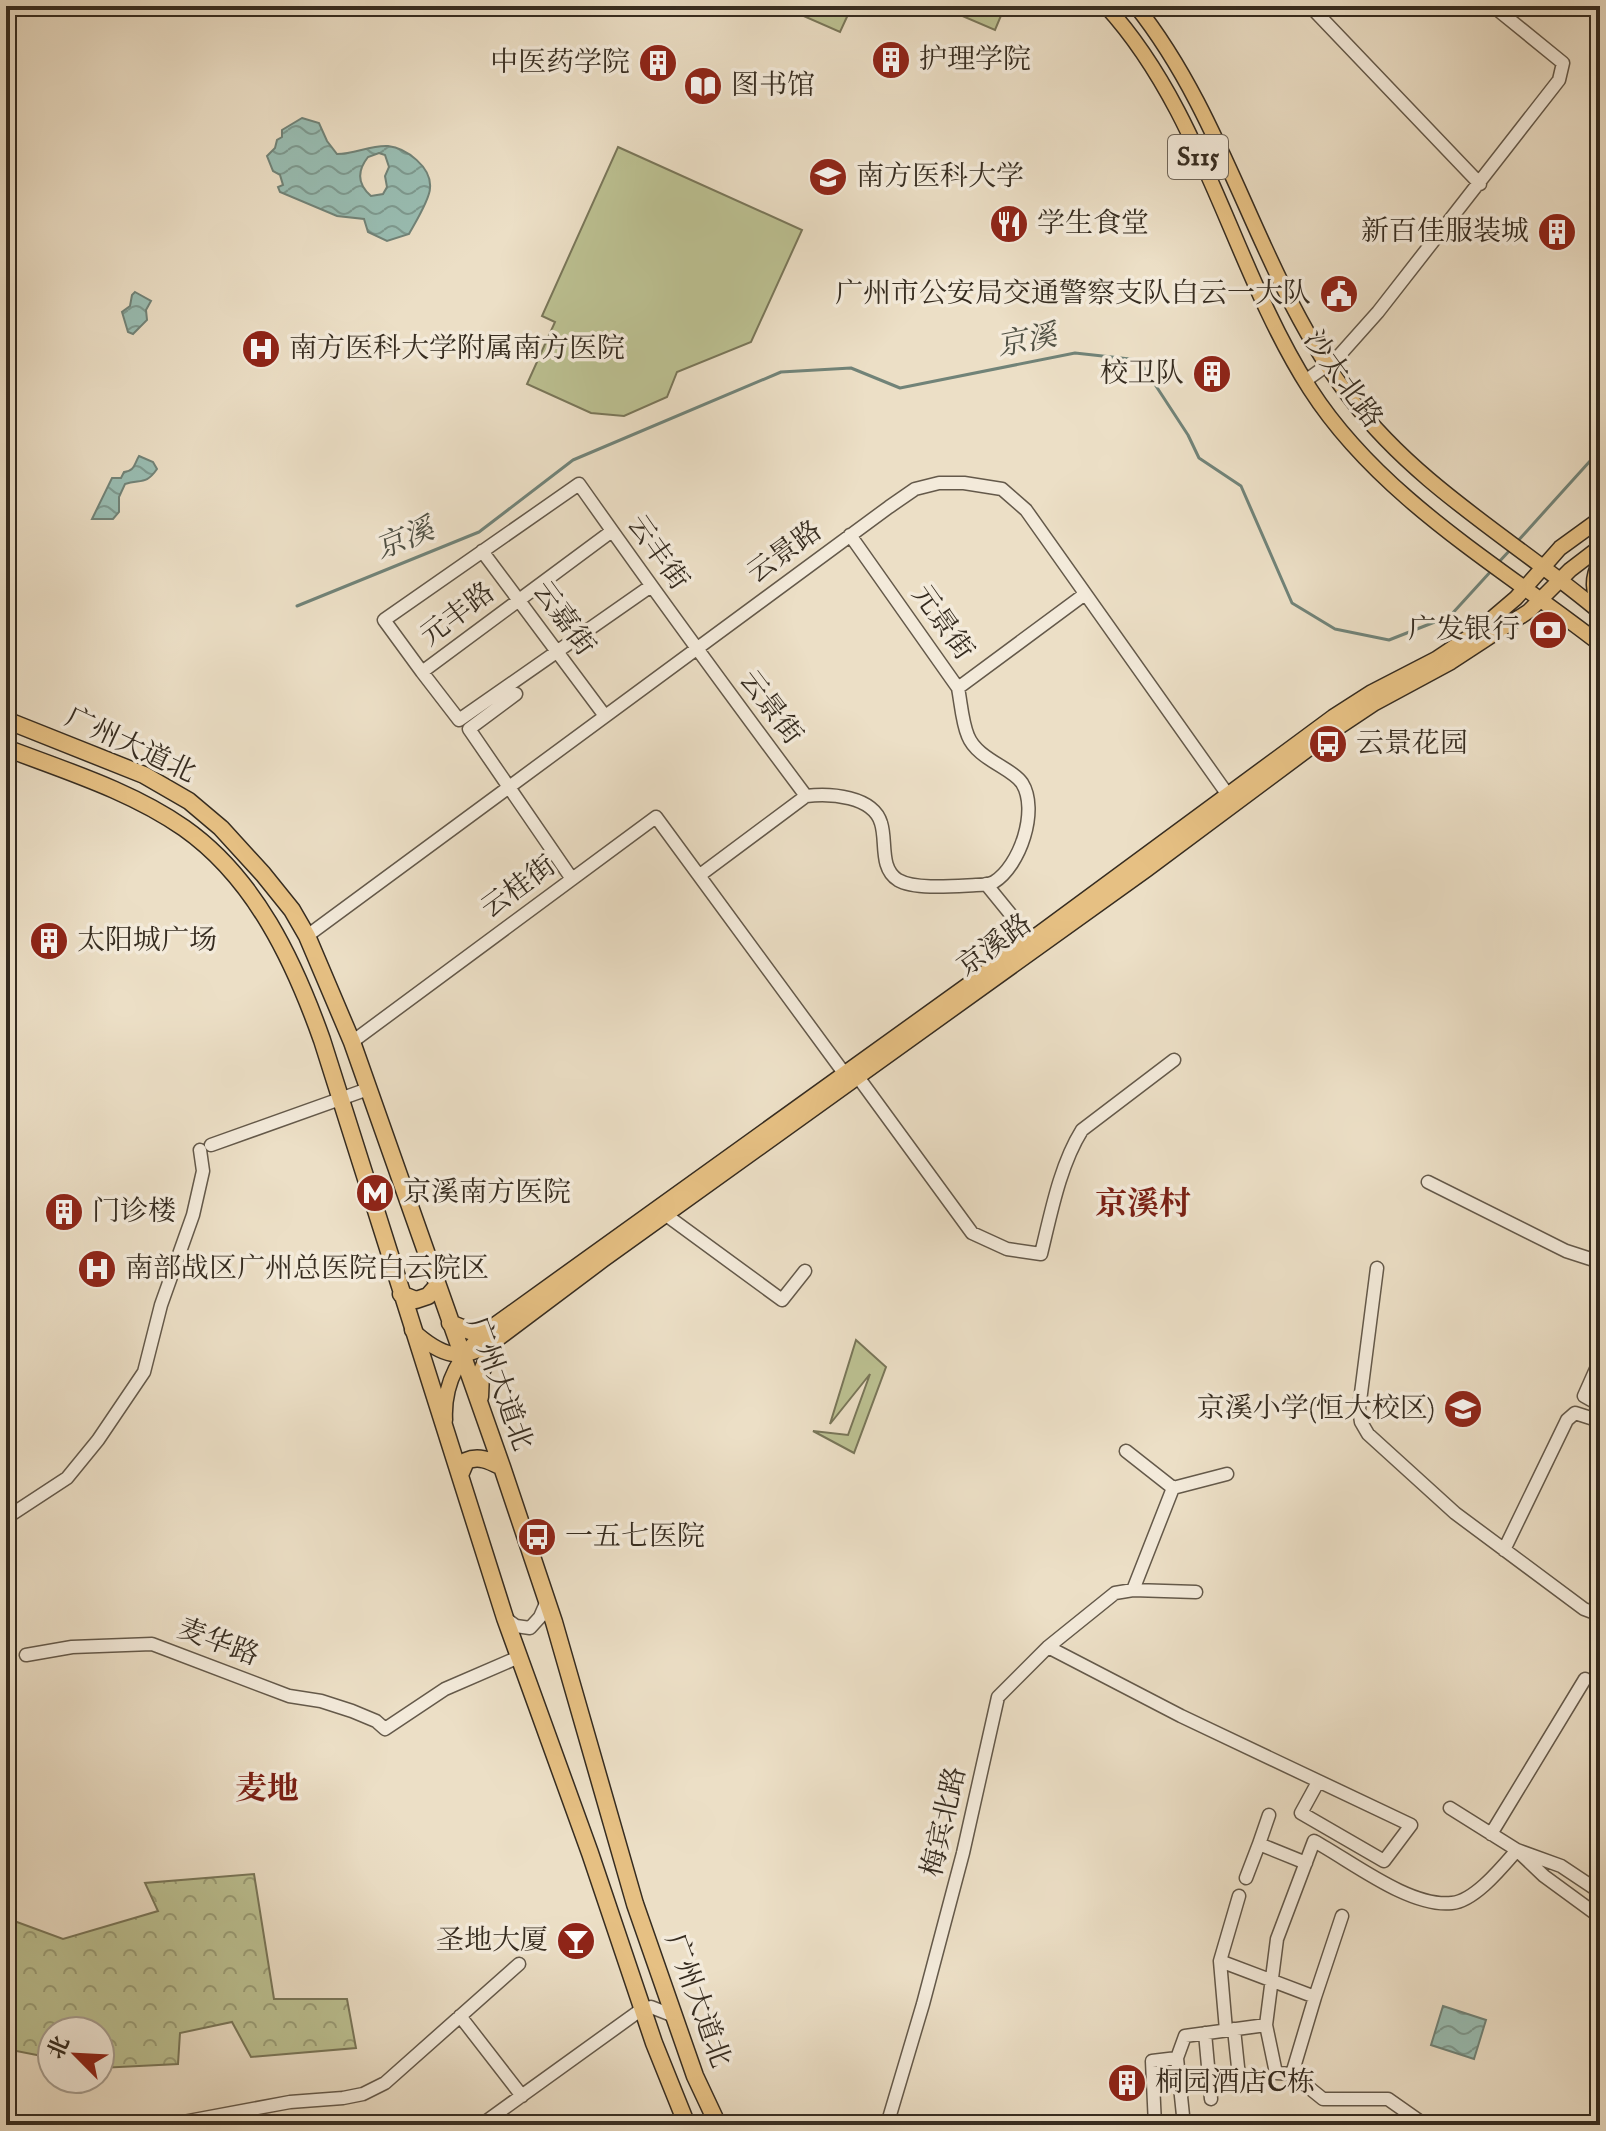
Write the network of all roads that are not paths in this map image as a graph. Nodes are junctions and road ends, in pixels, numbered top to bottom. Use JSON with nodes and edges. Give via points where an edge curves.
{"nodes":[{"id":1,"x":1106,"y":6,"type":"edge"},
{"id":2,"x":1136,"y":6,"type":"edge"},
{"id":3,"x":1310,"y":6,"type":"edge"},
{"id":4,"x":1493,"y":6,"type":"edge"},
{"id":5,"x":1480,"y":184,"type":"junction"},
{"id":6,"x":1328,"y":366,"type":"junction"},
{"id":7,"x":1305,"y":381,"type":"junction"},
{"id":8,"x":579,"y":484,"type":"joint"},
{"id":9,"x":1600,"y":519,"type":"edge"},
{"id":10,"x":612,"y":531,"type":"junction"},
{"id":11,"x":850,"y":535,"type":"junction"},
{"id":12,"x":1600,"y":547,"type":"edge"},
{"id":13,"x":482,"y":551,"type":"junction"},
{"id":14,"x":1600,"y":562,"type":"edge"},
{"id":15,"x":1543,"y":566,"type":"junction"},
{"id":16,"x":1560,"y":579,"type":"junction"},
{"id":17,"x":651,"y":586,"type":"junction"},
{"id":18,"x":1525,"y":588,"type":"junction"},
{"id":19,"x":1085,"y":594,"type":"junction"},
{"id":20,"x":519,"y":600,"type":"junction"},
{"id":21,"x":1541,"y":600,"type":"junction"},
{"id":22,"x":1600,"y":611,"type":"edge"},
{"id":23,"x":1600,"y":644,"type":"edge"},
{"id":24,"x":696,"y":649,"type":"junction"},
{"id":25,"x":557,"y":651,"type":"junction"},
{"id":26,"x":422,"y":672,"type":"junction"},
{"id":27,"x":958,"y":688,"type":"junction"},
{"id":28,"x":516,"y":694,"type":"dead end"},
{"id":29,"x":605,"y":716,"type":"junction"},
{"id":30,"x":6,"y":720,"type":"edge"},
{"id":31,"x":6,"y":748,"type":"edge"},
{"id":32,"x":509,"y":787,"type":"junction"},
{"id":33,"x":1228,"y":795,"type":"junction"},
{"id":34,"x":806,"y":796,"type":"junction"},
{"id":35,"x":700,"y":875,"type":"junction"},
{"id":36,"x":572,"y":879,"type":"junction"},
{"id":37,"x":986,"y":884,"type":"junction"},
{"id":38,"x":307,"y":936,"type":"junction"},
{"id":39,"x":1011,"y":953,"type":"junction"},
{"id":40,"x":352,"y":1042,"type":"junction"},
{"id":41,"x":1174,"y":1060,"type":"dead end"},
{"id":42,"x":851,"y":1075,"type":"junction"},
{"id":43,"x":368,"y":1089,"type":"junction"},
{"id":44,"x":340,"y":1100,"type":"junction"},
{"id":45,"x":1428,"y":1182,"type":"dead end"},
{"id":46,"x":666,"y":1215,"type":"junction"},
{"id":47,"x":1600,"y":1262,"type":"edge"},
{"id":48,"x":1377,"y":1268,"type":"dead end"},
{"id":49,"x":805,"y":1271,"type":"dead end"},
{"id":50,"x":436,"y":1287,"type":"junction"},
{"id":51,"x":401,"y":1294,"type":"junction"},
{"id":52,"x":450,"y":1323,"type":"junction"},
{"id":53,"x":412,"y":1330,"type":"junction"},
{"id":54,"x":492,"y":1335,"type":"junction"},
{"id":55,"x":462,"y":1357,"type":"junction"},
{"id":56,"x":1600,"y":1360,"type":"edge"},
{"id":57,"x":1600,"y":1405,"type":"edge"},
{"id":58,"x":482,"y":1415,"type":"junction"},
{"id":59,"x":1600,"y":1421,"type":"edge"},
{"id":60,"x":446,"y":1435,"type":"junction"},
{"id":61,"x":1126,"y":1451,"type":"dead end"},
{"id":62,"x":502,"y":1467,"type":"junction"},
{"id":63,"x":1227,"y":1474,"type":"dead end"},
{"id":64,"x":460,"y":1475,"type":"junction"},
{"id":65,"x":1173,"y":1488,"type":"junction"},
{"id":66,"x":6,"y":1518,"type":"edge"},
{"id":67,"x":1504,"y":1550,"type":"junction"},
{"id":68,"x":1133,"y":1590,"type":"junction"},
{"id":69,"x":1196,"y":1592,"type":"dead end"},
{"id":70,"x":547,"y":1601,"type":"junction"},
{"id":71,"x":1600,"y":1615,"type":"edge"},
{"id":72,"x":505,"y":1618,"type":"junction"},
{"id":73,"x":1048,"y":1647,"type":"junction"},
{"id":74,"x":26,"y":1655,"type":"dead end"},
{"id":75,"x":519,"y":1657,"type":"junction"},
{"id":76,"x":1585,"y":1679,"type":"dead end"},
{"id":77,"x":1318,"y":1782,"type":"junction"},
{"id":78,"x":1450,"y":1808,"type":"dead end"},
{"id":79,"x":1269,"y":1815,"type":"dead end"},
{"id":80,"x":1491,"y":1834,"type":"junction"},
{"id":81,"x":1259,"y":1844,"type":"junction"},
{"id":82,"x":1517,"y":1850,"type":"junction"},
{"id":83,"x":1306,"y":1863,"type":"junction"},
{"id":84,"x":1246,"y":1878,"type":"dead end"},
{"id":85,"x":1600,"y":1892,"type":"edge"},
{"id":86,"x":1239,"y":1896,"type":"dead end"},
{"id":87,"x":1342,"y":1916,"type":"dead end"},
{"id":88,"x":1600,"y":1917,"type":"edge"},
{"id":89,"x":1220,"y":1961,"type":"junction"},
{"id":90,"x":519,"y":1964,"type":"dead end"},
{"id":91,"x":1272,"y":1982,"type":"junction"},
{"id":92,"x":1315,"y":1997,"type":"junction"},
{"id":93,"x":642,"y":2009,"type":"junction"},
{"id":94,"x":460,"y":2016,"type":"junction"},
{"id":95,"x":674,"y":2016,"type":"junction"},
{"id":96,"x":1266,"y":2025,"type":"junction"},
{"id":97,"x":1230,"y":2030,"type":"junction"},
{"id":98,"x":1205,"y":2033,"type":"junction"},
{"id":99,"x":1177,"y":2058,"type":"junction"},
{"id":100,"x":1292,"y":2074,"type":"junction"},
{"id":101,"x":1240,"y":2086,"type":"dead end"},
{"id":102,"x":522,"y":2096,"type":"junction"},
{"id":103,"x":1211,"y":2099,"type":"dead end"},
{"id":104,"x":167,"y":2125,"type":"edge"},
{"id":105,"x":481,"y":2125,"type":"edge"},
{"id":106,"x":687,"y":2125,"type":"edge"},
{"id":107,"x":718,"y":2125,"type":"edge"},
{"id":108,"x":887,"y":2125,"type":"edge"},
{"id":109,"x":1155,"y":2125,"type":"edge"},
{"id":110,"x":1184,"y":2125,"type":"edge"},
{"id":111,"x":1425,"y":2125,"type":"edge"}],
"edges":[{"from":1,"to":7,"type":"main road","name":"沙太北路","number":"S115","via":[[1172,104],[1275,330]]},
{"from":2,"to":6,"type":"main road","name":"沙太北路","number":"S115","via":[[1181,71],[1293,307]]},
{"from":3,"to":5,"type":"street"},
{"from":4,"to":5,"type":"street","via":[[1563,63],[1555,89]]},
{"from":5,"to":6,"type":"street"},
{"from":6,"to":7,"type":"street"},
{"from":6,"to":15,"type":"main road","name":"沙太北路","number":"S115","via":[[1416,470]]},
{"from":7,"to":18,"type":"main road","name":"沙太北路","number":"S115","via":[[1389,481]]},
{"from":8,"to":10,"type":"street","name":"云丰街"},
{"from":8,"to":13,"type":"street","name":"元丰路"},
{"from":9,"to":15,"type":"main road","name":"京溪路"},
{"from":10,"to":17,"type":"street","name":"云丰街"},
{"from":10,"to":20,"type":"street","name":"元丰路"},
{"from":11,"to":19,"type":"street","name":"云景路","via":[[915,489],[939,483],[1002,489],[1026,510]]},
{"from":11,"to":24,"type":"street","name":"云景路"},
{"from":11,"to":27,"type":"street","name":"元景街"},
{"from":12,"to":16,"type":"main road","name":"京溪路"},
{"from":13,"to":20,"type":"street","name":"云嘉街"},
{"from":13,"to":26,"type":"street","name":"元丰路","via":[[384,620]]},
{"from":14,"to":22,"type":"main road","via":[[1593,579]]},
{"from":15,"to":16,"type":"main road","name":"沙太北路","number":"S115"},
{"from":15,"to":18,"type":"main road","name":"京溪路"},
{"from":16,"to":21,"type":"main road","name":"京溪路"},
{"from":16,"to":22,"type":"main road","number":"S115"},
{"from":17,"to":24,"type":"street","name":"云丰街"},
{"from":17,"to":25,"type":"street"},
{"from":18,"to":21,"type":"main road","name":"沙太北路"},
{"from":18,"to":33,"type":"main road","name":"京溪路","via":[[1453,648],[1352,704]]},
{"from":19,"to":27,"type":"street","name":"元景街"},
{"from":19,"to":33,"type":"street","name":"云景路"},
{"from":20,"to":25,"type":"street","name":"云嘉街"},
{"from":20,"to":26,"type":"street","name":"元丰路"},
{"from":21,"to":23,"type":"main road","name":"沙太北路"},
{"from":21,"to":42,"type":"main road","name":"京溪路","via":[[1451,662],[1350,719],[1146,870]]},
{"from":24,"to":29,"type":"street","name":"云景路"},
{"from":24,"to":34,"type":"street","name":"云景街"},
{"from":25,"to":26,"type":"street","via":[[459,720]]},
{"from":25,"to":29,"type":"street","name":"云嘉街"},
{"from":27,"to":37,"type":"street","via":[[968,738],[991,762],[1022,782],[1029,801],[1024,839],[1014,859]]},
{"from":28,"to":32,"type":"street","via":[[469,729]]},
{"from":29,"to":32,"type":"street","name":"云景路"},
{"from":30,"to":38,"type":"highway","name":"广州大道北","via":[[144,775],[189,801],[263,874]]},
{"from":31,"to":44,"type":"highway","name":"广州大道北","via":[[104,786],[172,820],[235,876],[292,966]]},
{"from":32,"to":36,"type":"street"},
{"from":32,"to":38,"type":"street","name":"云景路"},
{"from":33,"to":39,"type":"main road","name":"京溪路"},
{"from":34,"to":35,"type":"street"},
{"from":34,"to":37,"type":"street","via":[[855,799],[870,809],[881,822],[886,864],[895,878],[908,884]]},
{"from":35,"to":36,"type":"street","name":"云桂街","via":[[656,817]]},
{"from":35,"to":42,"type":"street","name":"云桂街"},
{"from":36,"to":40,"type":"street","name":"云桂街"},
{"from":37,"to":39,"type":"street","via":[[1012,916],[1005,937]]},
{"from":38,"to":40,"type":"highway","name":"广州大道北"},
{"from":39,"to":42,"type":"main road","name":"京溪路"},
{"from":40,"to":43,"type":"highway","name":"广州大道北"},
{"from":41,"to":42,"type":"street","name":"云桂街","via":[[1082,1130],[1053,1204],[1041,1254],[1007,1249],[972,1233]]},
{"from":42,"to":46,"type":"main road","name":"京溪路"},
{"from":42,"to":54,"type":"main road","name":"京溪路"},
{"from":43,"to":44,"type":"street"},
{"from":43,"to":50,"type":"highway","name":"广州大道北"},
{"from":44,"to":51,"type":"highway","name":"广州大道北"},
{"from":44,"to":66,"type":"street","via":[[206,1147],[193,1215],[144,1372],[67,1478]]},
{"from":45,"to":47,"type":"street","via":[[1566,1251]]},
{"from":46,"to":49,"type":"street","via":[[782,1300]]},
{"from":46,"to":54,"type":"main road","name":"京溪路"},
{"from":48,"to":67,"type":"street","via":[[1361,1422],[1435,1496]]},
{"from":50,"to":51,"type":"highway","via":[[416,1300]]},
{"from":50,"to":52,"type":"highway","name":"广州大道北"},
{"from":51,"to":53,"type":"highway","name":"广州大道北"},
{"from":52,"to":54,"type":"highway"},
{"from":52,"to":55,"type":"highway","name":"广州大道北"},
{"from":53,"to":55,"type":"main road","via":[[433,1347]]},
{"from":53,"to":60,"type":"highway","name":"广州大道北"},
{"from":54,"to":55,"type":"main road","name":"京溪路"},
{"from":54,"to":58,"type":"highway","via":[[481,1373]]},
{"from":55,"to":58,"type":"highway","name":"广州大道北"},
{"from":55,"to":60,"type":"main road","name":"京溪路","via":[[446,1396]]},
{"from":56,"to":57,"type":"street","via":[[1584,1396]]},
{"from":58,"to":62,"type":"highway","name":"广州大道北"},
{"from":59,"to":67,"type":"street","via":[[1575,1413],[1567,1420]]},
{"from":60,"to":64,"type":"highway","name":"广州大道北"},
{"from":61,"to":65,"type":"street"},
{"from":62,"to":64,"type":"highway","via":[[472,1459]]},
{"from":62,"to":70,"type":"highway","name":"广州大道北"},
{"from":63,"to":65,"type":"street"},
{"from":64,"to":72,"type":"highway","name":"广州大道北"},
{"from":65,"to":68,"type":"street"},
{"from":67,"to":71,"type":"street","via":[[1584,1609]]},
{"from":68,"to":69,"type":"street"},
{"from":68,"to":73,"type":"street","name":"梅宾北路","via":[[1115,1593]]},
{"from":70,"to":72,"type":"street","via":[[530,1628]]},
{"from":70,"to":95,"type":"highway","name":"广州大道北","via":[[613,1837]]},
{"from":72,"to":75,"type":"highway","name":"广州大道北"},
{"from":73,"to":77,"type":"street"},
{"from":73,"to":108,"type":"street","name":"梅宾北路","via":[[998,1697],[955,1884]]},
{"from":74,"to":75,"type":"street","name":"麦华路","via":[[152,1644],[289,1696],[352,1711],[385,1729],[445,1689]]},
{"from":75,"to":93,"type":"highway","name":"广州大道北"},
{"from":76,"to":80,"type":"street"},
{"from":77,"to":77,"type":"street","via":[[1411,1825],[1384,1861],[1301,1813]]},
{"from":78,"to":80,"type":"street"},
{"from":79,"to":81,"type":"street"},
{"from":80,"to":82,"type":"street"},
{"from":81,"to":83,"type":"street"},
{"from":81,"to":84,"type":"street"},
{"from":82,"to":83,"type":"street","via":[[1487,1884],[1454,1904],[1415,1899],[1314,1841]]},
{"from":82,"to":85,"type":"street","via":[[1561,1866]]},
{"from":82,"to":88,"type":"street"},
{"from":83,"to":91,"type":"street","via":[[1277,1939]]},
{"from":86,"to":89,"type":"street"},
{"from":87,"to":92,"type":"street"},
{"from":89,"to":91,"type":"street"},
{"from":89,"to":97,"type":"street"},
{"from":90,"to":94,"type":"street"},
{"from":91,"to":92,"type":"street"},
{"from":91,"to":96,"type":"street"},
{"from":92,"to":100,"type":"street"},
{"from":93,"to":95,"type":"street"},
{"from":93,"to":102,"type":"street"},
{"from":93,"to":106,"type":"highway","name":"广州大道北"},
{"from":94,"to":102,"type":"street"},
{"from":94,"to":104,"type":"street","via":[[385,2083],[363,2094]]},
{"from":95,"to":107,"type":"highway","name":"广州大道北"},
{"from":96,"to":97,"type":"street"},
{"from":96,"to":100,"type":"street","via":[[1276,2073]]},
{"from":97,"to":98,"type":"street"},
{"from":97,"to":101,"type":"street"},
{"from":98,"to":99,"type":"street","via":[[1185,2036]]},
{"from":98,"to":103,"type":"street"},
{"from":99,"to":109,"type":"street","via":[[1152,2061]]},
{"from":99,"to":110,"type":"street"},
{"from":100,"to":111,"type":"street","via":[[1323,2099],[1388,2099]]},
{"from":102,"to":105,"type":"street"}]}
